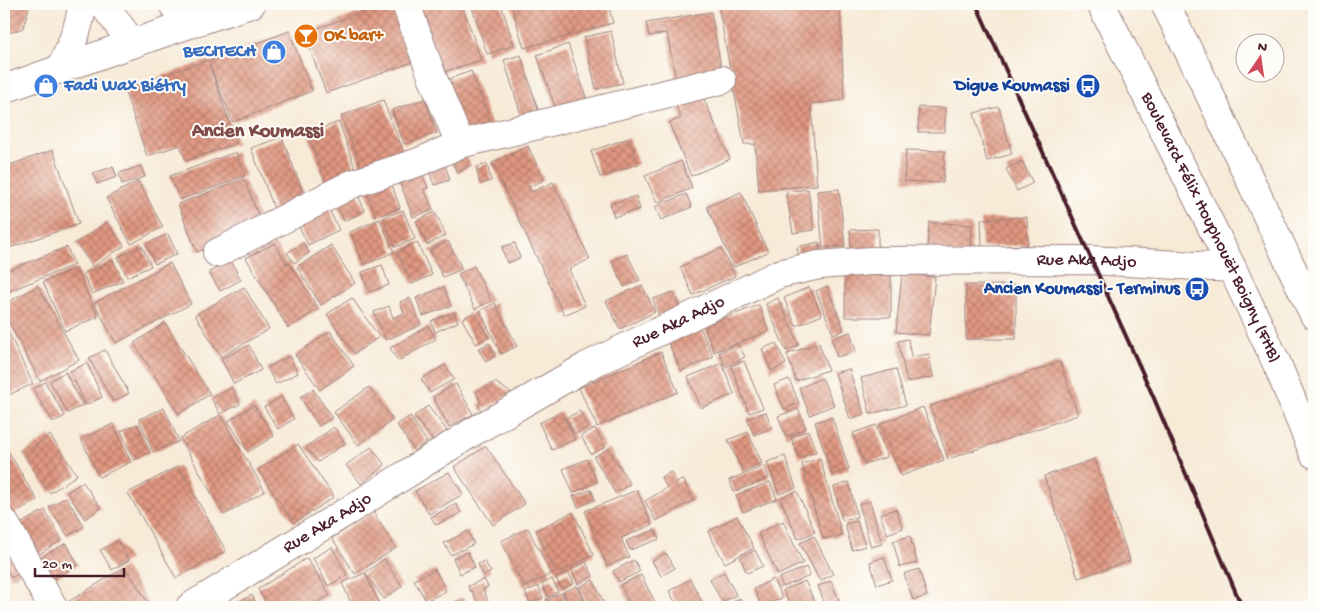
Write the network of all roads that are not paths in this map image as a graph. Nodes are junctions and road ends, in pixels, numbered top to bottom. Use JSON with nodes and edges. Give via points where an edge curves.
{"nodes":[{"id":1,"x":82,"y":4,"type":"edge"},
{"id":2,"x":104,"y":4,"type":"edge"},
{"id":3,"x":251,"y":4,"type":"edge"},
{"id":4,"x":406,"y":4,"type":"edge"},
{"id":5,"x":1100,"y":4,"type":"edge"},
{"id":6,"x":1165,"y":4,"type":"edge"},
{"id":7,"x":180,"y":14,"type":"edge"},
{"id":8,"x":133,"y":44,"type":"junction"},
{"id":9,"x":61,"y":69,"type":"junction"},
{"id":10,"x":722,"y":80,"type":"dead end"},
{"id":11,"x":4,"y":88,"type":"edge"},
{"id":12,"x":460,"y":144,"type":"junction"},
{"id":13,"x":217,"y":253,"type":"dead end"},
{"id":14,"x":1232,"y":268,"type":"junction"},
{"id":15,"x":1314,"y":315,"type":"edge"},
{"id":16,"x":1314,"y":454,"type":"edge"},
{"id":17,"x":4,"y":522,"type":"edge"},
{"id":18,"x":53,"y":607,"type":"edge"},
{"id":19,"x":190,"y":607,"type":"edge"}],
"edges":[{"from":1,"to":9,"type":"main road","via":[[78,28]]},
{"from":2,"to":8,"type":"main road"},
{"from":3,"to":7,"type":"main road"},
{"from":4,"to":12,"type":"main road"},
{"from":5,"to":14,"type":"main road","name":"Boulevard Félix Houphouët Boigny (FHB)"},
{"from":6,"to":15,"type":"main road"},
{"from":7,"to":8,"type":"main road"},
{"from":8,"to":9,"type":"main road"},
{"from":9,"to":11,"type":"main road"},
{"from":10,"to":12,"type":"main road"},
{"from":12,"to":13,"type":"main road","via":[[419,162],[352,184]]},
{"from":14,"to":16,"type":"main road","name":"Boulevard Félix Houphouët Boigny (FHB)"},
{"from":14,"to":19,"type":"main road","name":"Rue Aka Adjo","via":[[1091,260],[880,261],[819,265],[780,274],[586,366],[471,432]]},
{"from":17,"to":18,"type":"main road"}]}
